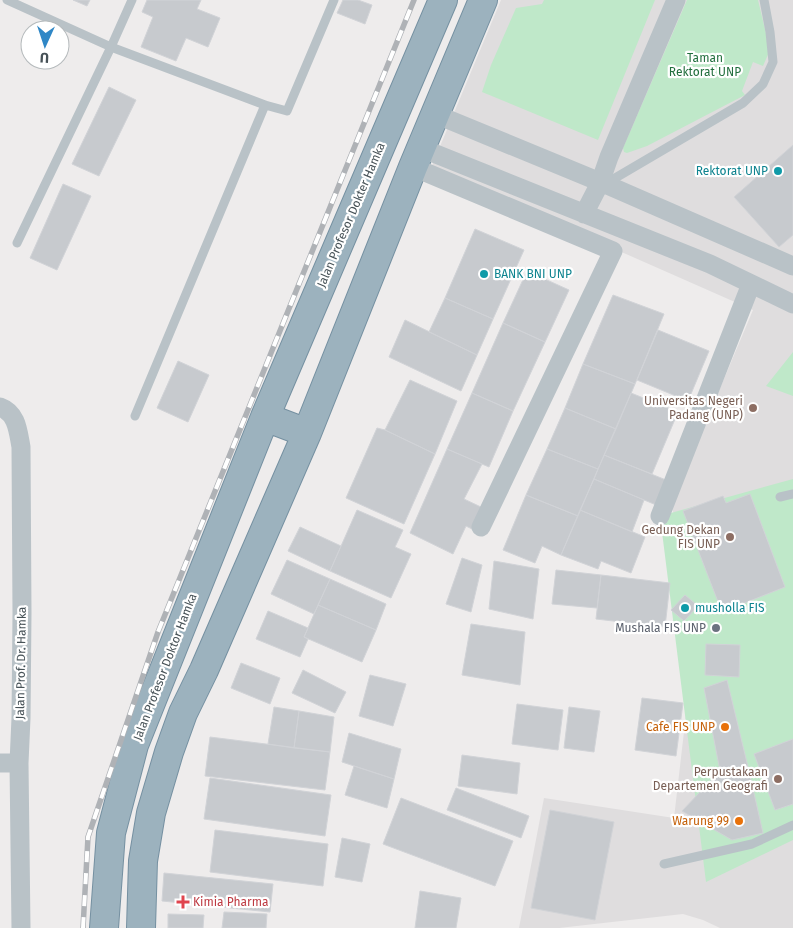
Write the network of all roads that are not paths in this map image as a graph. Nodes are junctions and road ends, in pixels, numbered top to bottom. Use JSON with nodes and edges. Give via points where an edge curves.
{"nodes":[{"id":1,"x":7,"y":0,"type":"edge"},
{"id":2,"x":132,"y":0,"type":"edge"},
{"id":3,"x":334,"y":0,"type":"edge"},
{"id":4,"x":483,"y":0,"type":"edge"},
{"id":5,"x":676,"y":0,"type":"edge"},
{"id":6,"x":764,"y":0,"type":"edge"},
{"id":7,"x":440,"y":7,"type":"edge"},
{"id":8,"x":471,"y":29,"type":"junction"},
{"id":9,"x":111,"y":47,"type":"junction"},
{"id":10,"x":265,"y":105,"type":"junction"},
{"id":11,"x":435,"y":114,"type":"junction"},
{"id":12,"x":417,"y":158,"type":"junction"},
{"id":13,"x":602,"y":184,"type":"junction"},
{"id":14,"x":584,"y":214,"type":"junction"},
{"id":15,"x":17,"y":244,"type":"dead end"},
{"id":16,"x":793,"y":266,"type":"edge"},
{"id":17,"x":751,"y":284,"type":"junction"},
{"id":18,"x":793,"y":304,"type":"edge"},
{"id":19,"x":0,"y":406,"type":"edge"},
{"id":20,"x":135,"y":416,"type":"dead end"},
{"id":21,"x":265,"y":417,"type":"junction"},
{"id":22,"x":307,"y":433,"type":"junction"},
{"id":23,"x":793,"y":494,"type":"edge"},
{"id":24,"x":780,"y":497,"type":"dead end"},
{"id":25,"x":660,"y":516,"type":"dead end"},
{"id":26,"x":481,"y":527,"type":"dead end"},
{"id":27,"x":9,"y":763,"type":"edge"},
{"id":28,"x":793,"y":825,"type":"edge"},
{"id":29,"x":664,"y":864,"type":"dead end"},
{"id":30,"x":21,"y":928,"type":"edge"},
{"id":31,"x":104,"y":928,"type":"edge"},
{"id":32,"x":141,"y":928,"type":"edge"}],
"edges":[{"from":1,"to":9,"type":"lane"},
{"from":2,"to":9,"type":"lane"},
{"from":3,"to":10,"type":"lane","via":[[287,112]]},
{"from":4,"to":8,"type":"highway"},
{"from":5,"to":13,"type":"street","via":[[609,157]]},
{"from":6,"to":13,"type":"lane","via":[[773,62],[763,84],[743,103]]},
{"from":7,"to":8,"type":"highway"},
{"from":7,"to":21,"type":"highway","name":"Jalan Profesor Dokter Hamka"},
{"from":8,"to":11,"type":"highway"},
{"from":9,"to":10,"type":"lane"},
{"from":9,"to":15,"type":"lane"},
{"from":10,"to":20,"type":"lane"},
{"from":11,"to":12,"type":"highway"},
{"from":11,"to":13,"type":"street"},
{"from":12,"to":14,"type":"street"},
{"from":12,"to":22,"type":"highway"},
{"from":12,"to":26,"type":"street","via":[[613,251]]},
{"from":13,"to":14,"type":"street"},
{"from":13,"to":16,"type":"street"},
{"from":14,"to":17,"type":"street","via":[[710,264]]},
{"from":17,"to":18,"type":"street"},
{"from":17,"to":25,"type":"street"},
{"from":19,"to":27,"type":"street","name":"Jalan Prof. Dr. Hamka","via":[[8,410],[16,424],[21,447],[22,613]]},
{"from":21,"to":22,"type":"highway"},
{"from":21,"to":31,"type":"highway","name":"Jalan Profesor Doktor Hamka","via":[[134,745],[111,833]]},
{"from":22,"to":32,"type":"highway","via":[[168,752],[151,813],[143,861]]},
{"from":23,"to":24,"type":"lane"},
{"from":27,"to":30,"type":"street","name":"Jalan Prof. Dr. Hamka"},
{"from":28,"to":29,"type":"lane","via":[[752,844]]}]}
